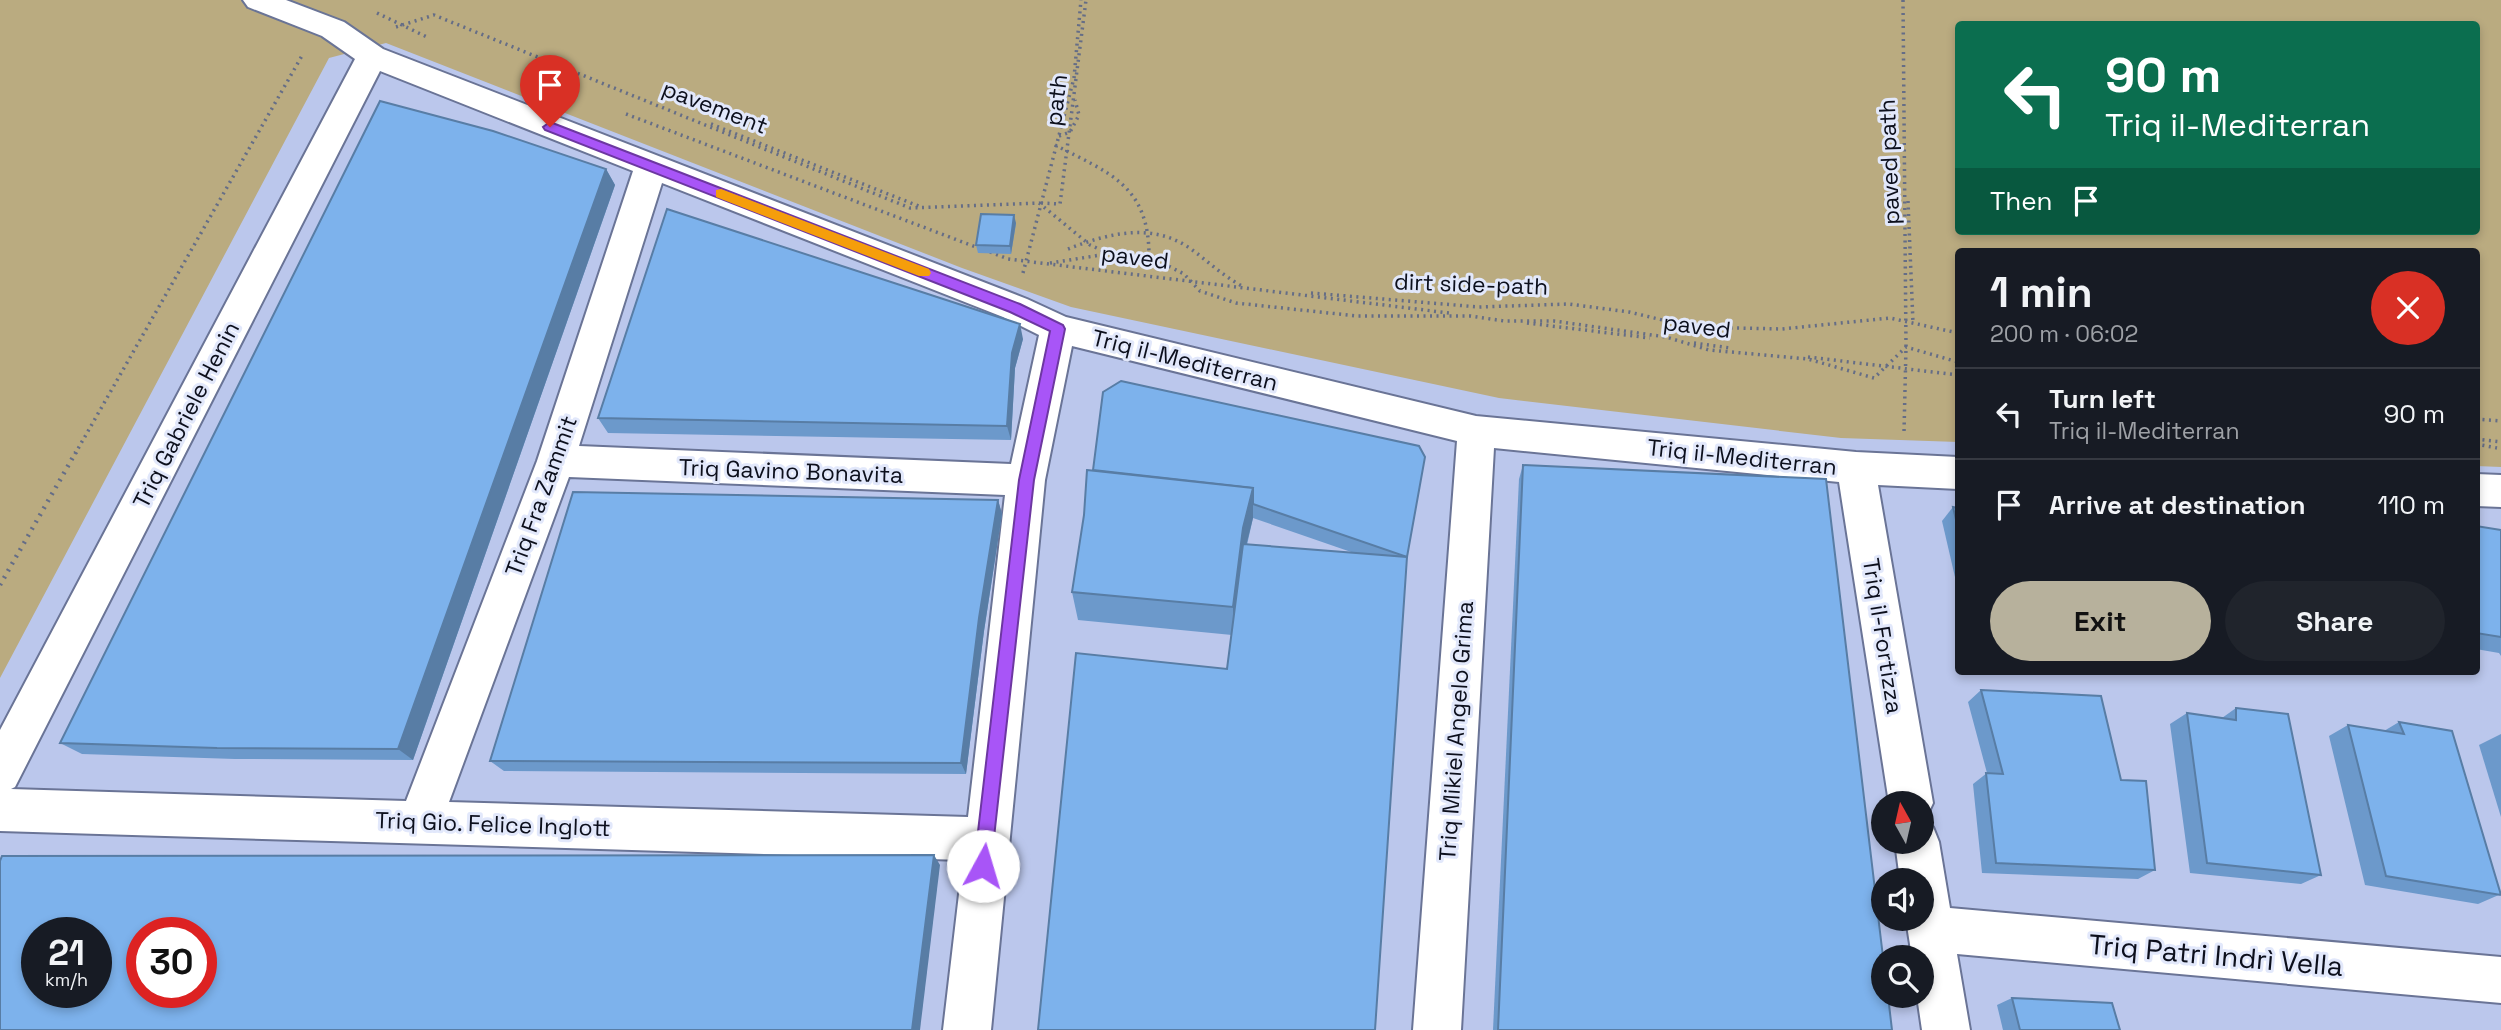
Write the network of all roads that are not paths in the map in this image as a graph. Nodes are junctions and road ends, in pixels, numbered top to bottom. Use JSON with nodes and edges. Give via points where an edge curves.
{"nodes":[{"id":1,"x":258,"y":0,"type":"edge"},
{"id":2,"x":383,"y":38,"type":"junction"},
{"id":3,"x":651,"y":167,"type":"junction"},
{"id":4,"x":1058,"y":329,"type":"junction"},
{"id":5,"x":1475,"y":431,"type":"junction"},
{"id":6,"x":556,"y":461,"type":"junction"},
{"id":7,"x":1856,"y":468,"type":"junction"},
{"id":8,"x":1955,"y":473,"type":"edge"},
{"id":9,"x":1026,"y":480,"type":"junction"},
{"id":10,"x":2480,"y":490,"type":"edge"},
{"id":11,"x":2501,"y":491,"type":"edge"},
{"id":12,"x":0,"y":773,"type":"edge"},
{"id":13,"x":1908,"y":791,"type":"edge"},
{"id":14,"x":0,"y":810,"type":"edge"},
{"id":15,"x":420,"y":822,"type":"junction"},
{"id":16,"x":986,"y":839,"type":"junction"},
{"id":17,"x":1934,"y":929,"type":"edge"},
{"id":18,"x":1931,"y":931,"type":"edge"},
{"id":19,"x":2501,"y":980,"type":"edge"},
{"id":20,"x":967,"y":1030,"type":"edge"},
{"id":21,"x":1437,"y":1030,"type":"edge"},
{"id":22,"x":1946,"y":1030,"type":"edge"}],
"edges":[{"from":1,"to":2,"type":"street","name":"Triq il-Mediterran","via":[[328,27]]},
{"from":2,"to":3,"type":"street","name":"Triq il-Mediterran"},
{"from":2,"to":12,"type":"street","name":"Triq Gabriele Henin"},
{"from":3,"to":4,"type":"street","name":"Triq il-Mediterran","via":[[1015,308]]},
{"from":3,"to":6,"type":"street","name":"Triq Fra Zammit"},
{"from":4,"to":5,"type":"street","name":"Triq il-Mediterran"},
{"from":4,"to":9,"type":"street"},
{"from":5,"to":7,"type":"street","name":"Triq il-Mediterran"},
{"from":5,"to":21,"type":"street","name":"Triq Mikiel Angelo Grima"},
{"from":6,"to":9,"type":"street","name":"Triq Gavino Bonavita"},
{"from":6,"to":15,"type":"street","name":"Triq Fra Zammit"},
{"from":7,"to":8,"type":"street","name":"Triq il-Mediterran"},
{"from":7,"to":13,"type":"street","name":"Triq il-Fortizza"},
{"from":9,"to":16,"type":"street"},
{"from":10,"to":11,"type":"street"},
{"from":14,"to":15,"type":"street","name":"Triq Gio. Felice Inglott"},
{"from":15,"to":16,"type":"street","name":"Triq Gio. Felice Inglott"},
{"from":16,"to":20,"type":"street"},
{"from":17,"to":19,"type":"street","name":"Triq Patri Indrì Vella"},
{"from":18,"to":22,"type":"street"}]}
